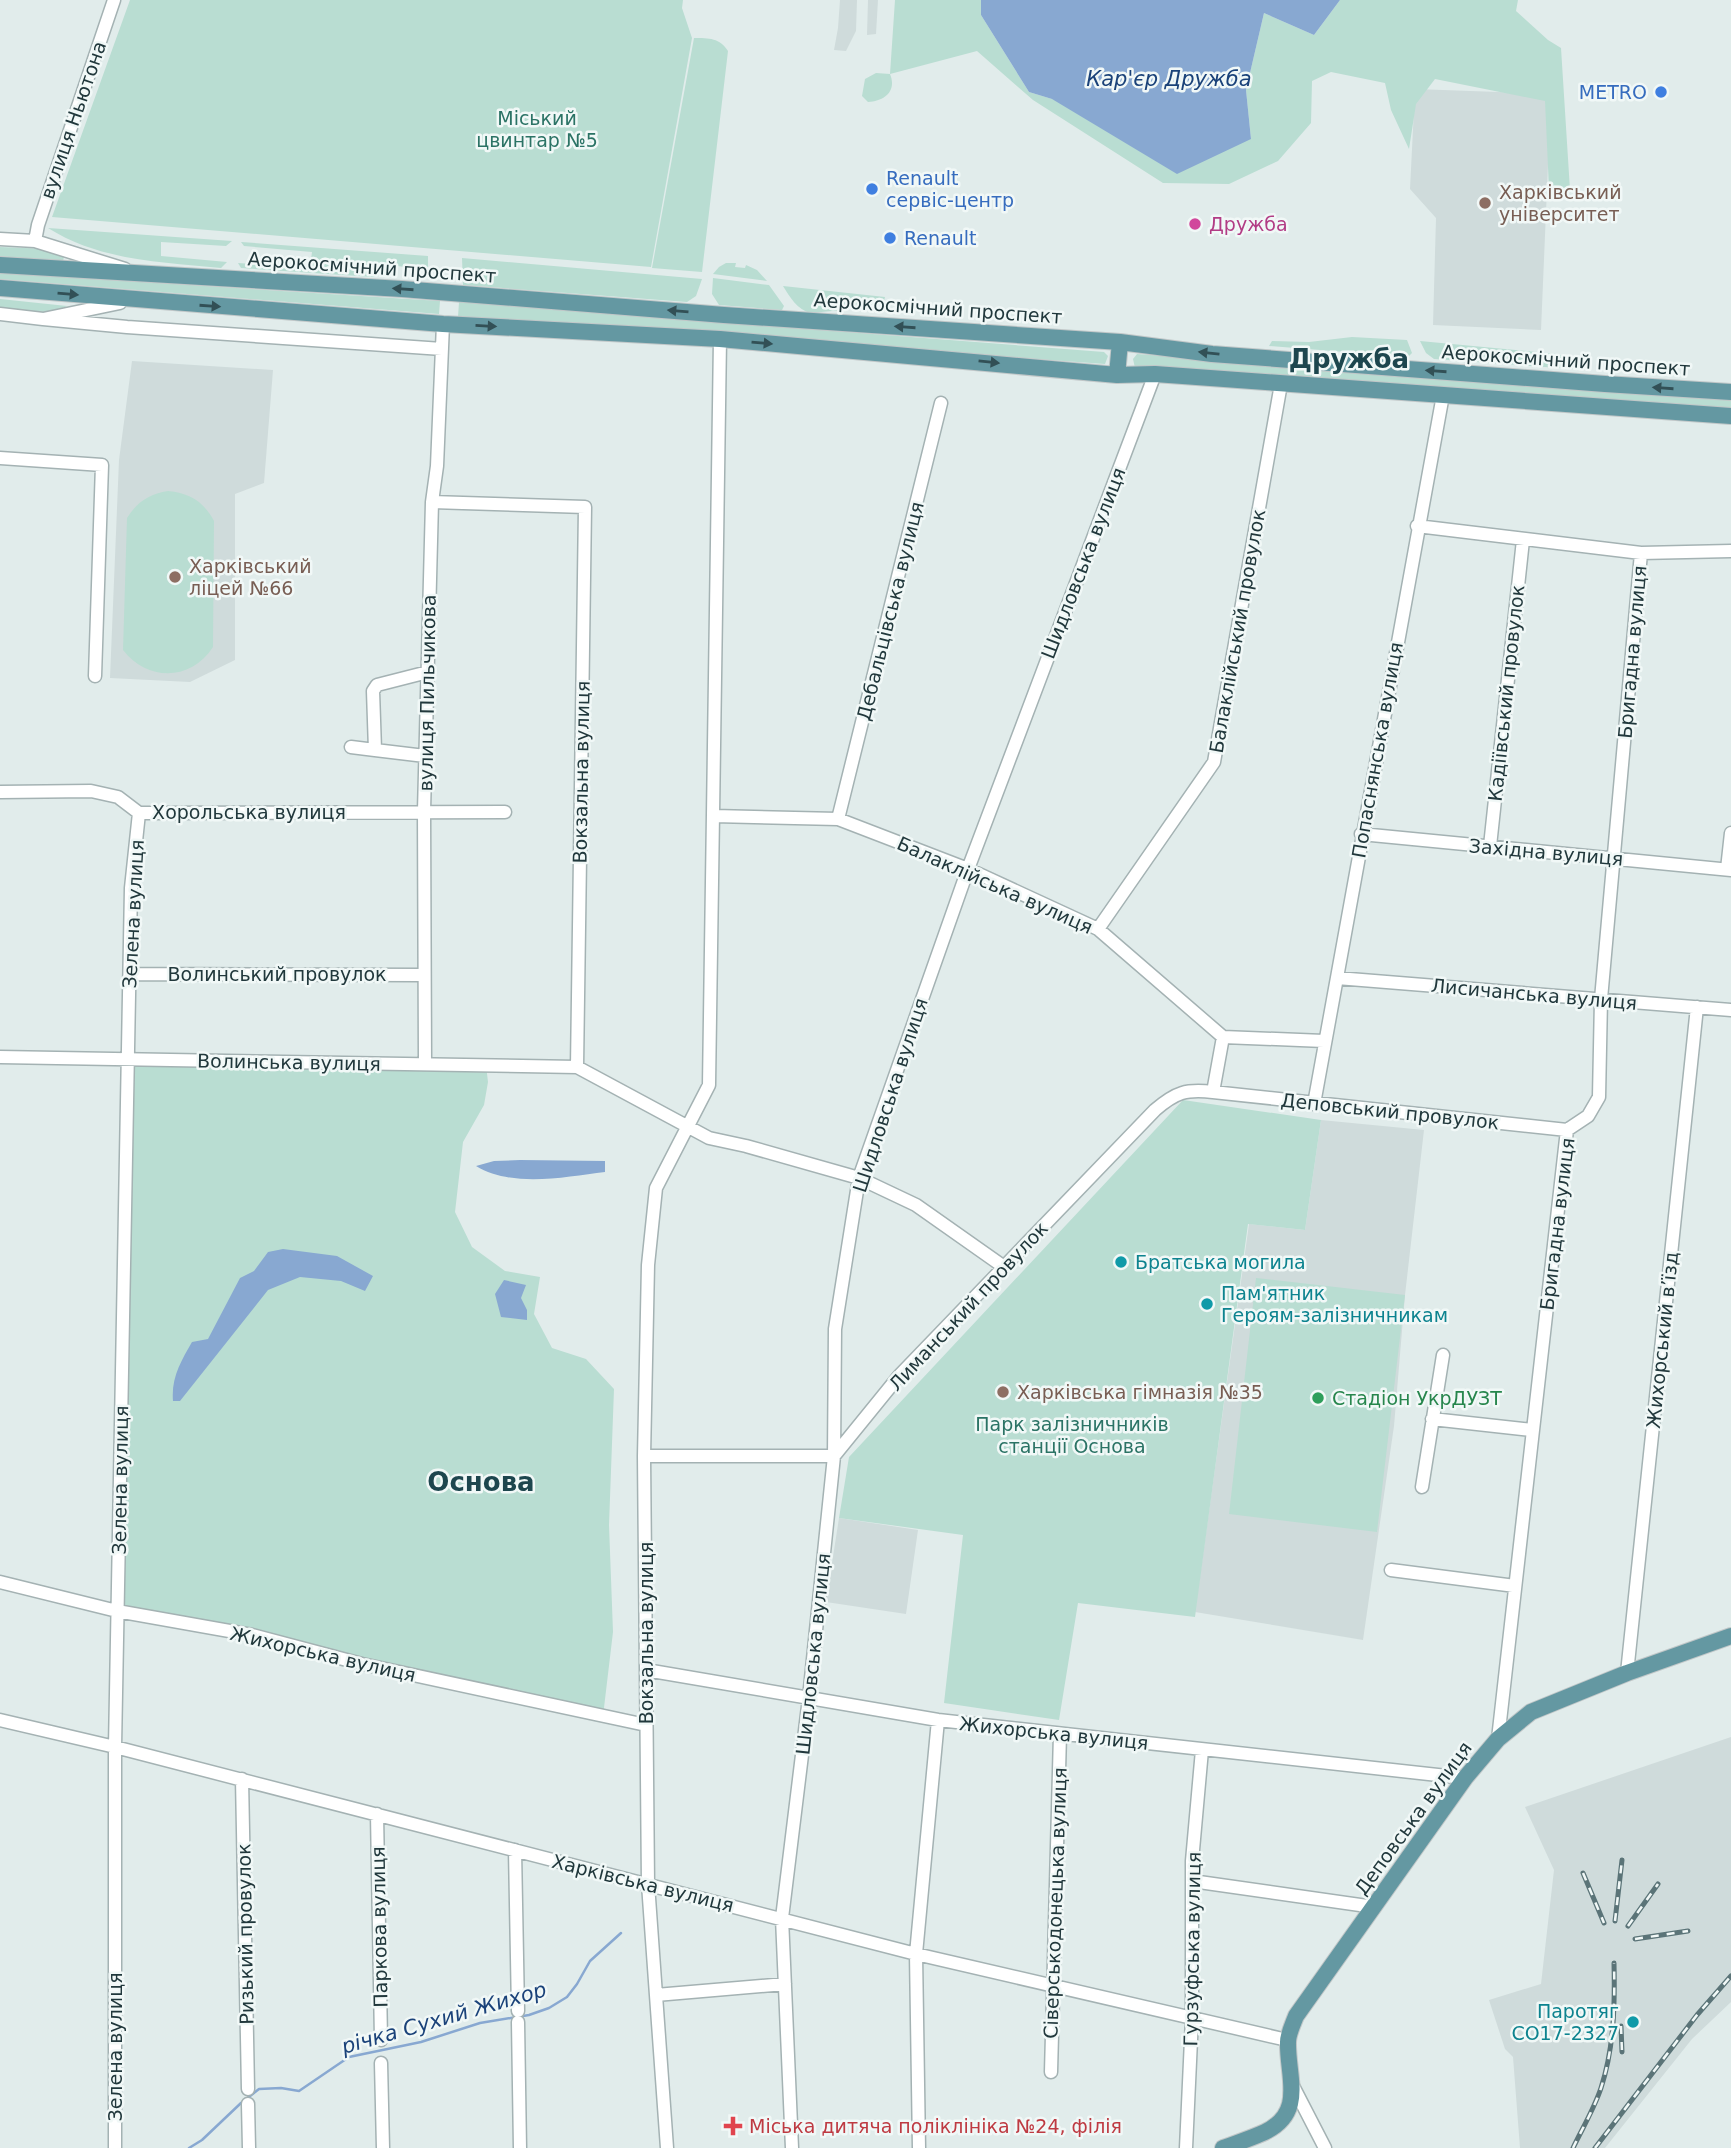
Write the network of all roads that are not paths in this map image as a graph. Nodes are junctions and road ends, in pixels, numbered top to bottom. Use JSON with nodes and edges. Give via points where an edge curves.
{"nodes":[{"id":1,"x":114,"y":0,"type":"edge"},
{"id":2,"x":0,"y":239,"type":"edge"},
{"id":3,"x":35,"y":241,"type":"junction"},
{"id":4,"x":0,"y":265,"type":"edge"},
{"id":5,"x":142,"y":274,"type":"junction"},
{"id":6,"x":0,"y":288,"type":"edge"},
{"id":7,"x":142,"y":301,"type":"junction"},
{"id":8,"x":0,"y":314,"type":"edge"},
{"id":9,"x":43,"y":318,"type":"junction"},
{"id":10,"x":443,"y":324,"type":"junction"},
{"id":11,"x":720,"y":339,"type":"junction"},
{"id":12,"x":1120,"y":342,"type":"junction"},
{"id":13,"x":442,"y":349,"type":"junction"},
{"id":14,"x":1155,"y":374,"type":"junction"},
{"id":15,"x":1117,"y":375,"type":"junction"},
{"id":16,"x":1281,"y":383,"type":"junction"},
{"id":17,"x":1731,"y":391,"type":"edge"},
{"id":18,"x":1443,"y":396,"type":"junction"},
{"id":19,"x":941,"y":403,"type":"dead end"},
{"id":20,"x":1731,"y":416,"type":"edge"},
{"id":21,"x":0,"y":458,"type":"edge"},
{"id":22,"x":432,"y":502,"type":"junction"},
{"id":23,"x":1418,"y":526,"type":"junction"},
{"id":24,"x":1523,"y":540,"type":"junction"},
{"id":25,"x":1731,"y":551,"type":"edge"},
{"id":26,"x":1641,"y":553,"type":"junction"},
{"id":27,"x":428,"y":672,"type":"junction"},
{"id":28,"x":95,"y":676,"type":"dead end"},
{"id":29,"x":351,"y":747,"type":"dead end"},
{"id":30,"x":375,"y":750,"type":"junction"},
{"id":31,"x":425,"y":756,"type":"junction"},
{"id":32,"x":0,"y":792,"type":"edge"},
{"id":33,"x":424,"y":811,"type":"junction"},
{"id":34,"x":505,"y":812,"type":"dead end"},
{"id":35,"x":139,"y":813,"type":"junction"},
{"id":36,"x":714,"y":816,"type":"junction"},
{"id":37,"x":838,"y":819,"type":"junction"},
{"id":38,"x":1731,"y":832,"type":"edge"},
{"id":39,"x":1361,"y":834,"type":"junction"},
{"id":40,"x":1490,"y":846,"type":"junction"},
{"id":41,"x":1613,"y":858,"type":"junction"},
{"id":42,"x":968,"y":869,"type":"junction"},
{"id":43,"x":1729,"y":869,"type":"edge"},
{"id":44,"x":1098,"y":929,"type":"junction"},
{"id":45,"x":130,"y":974,"type":"junction"},
{"id":46,"x":423,"y":975,"type":"junction"},
{"id":47,"x":1337,"y":978,"type":"junction"},
{"id":48,"x":1601,"y":999,"type":"junction"},
{"id":49,"x":1697,"y":1007,"type":"junction"},
{"id":50,"x":1731,"y":1010,"type":"edge"},
{"id":51,"x":1223,"y":1037,"type":"junction"},
{"id":52,"x":1324,"y":1041,"type":"junction"},
{"id":53,"x":0,"y":1057,"type":"edge"},
{"id":54,"x":129,"y":1060,"type":"junction"},
{"id":55,"x":425,"y":1063,"type":"junction"},
{"id":56,"x":577,"y":1067,"type":"junction"},
{"id":57,"x":1213,"y":1091,"type":"junction"},
{"id":58,"x":1314,"y":1104,"type":"junction"},
{"id":59,"x":687,"y":1125,"type":"junction"},
{"id":60,"x":1567,"y":1130,"type":"junction"},
{"id":61,"x":859,"y":1178,"type":"junction"},
{"id":62,"x":1004,"y":1267,"type":"junction"},
{"id":63,"x":1443,"y":1355,"type":"dead end"},
{"id":64,"x":1432,"y":1419,"type":"junction"},
{"id":65,"x":1532,"y":1430,"type":"junction"},
{"id":66,"x":644,"y":1456,"type":"junction"},
{"id":67,"x":834,"y":1456,"type":"junction"},
{"id":68,"x":1422,"y":1487,"type":"dead end"},
{"id":69,"x":1391,"y":1570,"type":"dead end"},
{"id":70,"x":0,"y":1582,"type":"edge"},
{"id":71,"x":1515,"y":1586,"type":"junction"},
{"id":72,"x":117,"y":1611,"type":"junction"},
{"id":73,"x":1731,"y":1636,"type":"edge"},
{"id":74,"x":646,"y":1670,"type":"junction"},
{"id":75,"x":1627,"y":1673,"type":"junction"},
{"id":76,"x":809,"y":1698,"type":"junction"},
{"id":77,"x":0,"y":1720,"type":"edge"},
{"id":78,"x":938,"y":1720,"type":"junction"},
{"id":79,"x":646,"y":1726,"type":"junction"},
{"id":80,"x":1060,"y":1734,"type":"junction"},
{"id":81,"x":1498,"y":1739,"type":"junction"},
{"id":82,"x":115,"y":1747,"type":"junction"},
{"id":83,"x":1202,"y":1750,"type":"junction"},
{"id":84,"x":1465,"y":1778,"type":"junction"},
{"id":85,"x":242,"y":1779,"type":"junction"},
{"id":86,"x":377,"y":1814,"type":"junction"},
{"id":87,"x":515,"y":1850,"type":"junction"},
{"id":88,"x":1192,"y":1881,"type":"junction"},
{"id":89,"x":648,"y":1884,"type":"junction"},
{"id":90,"x":1374,"y":1907,"type":"junction"},
{"id":91,"x":782,"y":1918,"type":"junction"},
{"id":92,"x":916,"y":1954,"type":"junction"},
{"id":93,"x":785,"y":1984,"type":"junction"},
{"id":94,"x":1053,"y":1986,"type":"junction"},
{"id":95,"x":656,"y":1995,"type":"junction"},
{"id":96,"x":1192,"y":2018,"type":"junction"},
{"id":97,"x":381,"y":2040,"type":"dead end"},
{"id":98,"x":1287,"y":2040,"type":"junction"},
{"id":99,"x":381,"y":2063,"type":"dead end"},
{"id":100,"x":1051,"y":2071,"type":"dead end"},
{"id":101,"x":1293,"y":2086,"type":"junction"},
{"id":102,"x":248,"y":2089,"type":"dead end"},
{"id":103,"x":248,"y":2104,"type":"dead end"},
{"id":104,"x":115,"y":2148,"type":"edge"},
{"id":105,"x":249,"y":2148,"type":"edge"},
{"id":106,"x":383,"y":2148,"type":"edge"},
{"id":107,"x":520,"y":2148,"type":"edge"},
{"id":108,"x":667,"y":2148,"type":"edge"},
{"id":109,"x":792,"y":2148,"type":"edge"},
{"id":110,"x":919,"y":2148,"type":"edge"},
{"id":111,"x":1186,"y":2148,"type":"edge"},
{"id":112,"x":1223,"y":2148,"type":"edge"},
{"id":113,"x":1325,"y":2148,"type":"edge"}],
"edges":[{"from":1,"to":3,"type":"street","name":"вулиця Ньютона"},
{"from":2,"to":3,"type":"street","name":"Аерокосмічний проспект"},
{"from":3,"to":5,"type":"street","name":"Аерокосмічний проспект"},
{"from":4,"to":5,"type":"main road","name":"Аерокосмічний проспект"},
{"from":12,"to":5,"type":"main road","name":"Аерокосмічний проспект","one_way":true},
{"from":6,"to":7,"type":"main road","one_way":true},
{"from":7,"to":9,"type":"street"},
{"from":7,"to":10,"type":"main road","one_way":true},
{"from":8,"to":9,"type":"street"},
{"from":9,"to":13,"type":"street"},
{"from":10,"to":11,"type":"main road","one_way":true},
{"from":10,"to":13,"type":"street","name":"вулиця Пильчикова"},
{"from":11,"to":15,"type":"main road","one_way":true},
{"from":11,"to":36,"type":"street","name":"Вокзальна вулиця"},
{"from":12,"to":15,"type":"main road"},
{"from":17,"to":12,"type":"main road","name":"Аерокосмічний проспект","one_way":true,"via":[[1212,354]]},
{"from":13,"to":22,"type":"street","name":"вулиця Пильчикова","via":[[438,466]]},
{"from":14,"to":15,"type":"main road"},
{"from":14,"to":16,"type":"main road"},
{"from":14,"to":42,"type":"street","name":"Шидловська вулиця"},
{"from":16,"to":18,"type":"main road"},
{"from":16,"to":44,"type":"street","name":"Балаклійський провулок","via":[[1214,762]]},
{"from":18,"to":20,"type":"main road"},
{"from":18,"to":23,"type":"street","name":"Попаснянська вулиця"},
{"from":19,"to":37,"type":"street","name":"Дебальцівська вулиця"},
{"from":21,"to":28,"type":"street","via":[[102,466]]},
{"from":22,"to":27,"type":"street","name":"вулиця Пильчикова"},
{"from":22,"to":56,"type":"street","name":"Вокзальна вулиця","via":[[584,506]]},
{"from":23,"to":24,"type":"street"},
{"from":23,"to":39,"type":"street","name":"Попаснянська вулиця"},
{"from":24,"to":26,"type":"street"},
{"from":24,"to":40,"type":"street","name":"Кадіївський провулок"},
{"from":25,"to":26,"type":"street"},
{"from":26,"to":41,"type":"street","name":"Бригадна вулиця"},
{"from":27,"to":30,"type":"street","via":[[377,685],[373,691]]},
{"from":27,"to":31,"type":"street","name":"вулиця Пильчикова"},
{"from":29,"to":30,"type":"street"},
{"from":30,"to":31,"type":"street"},
{"from":31,"to":33,"type":"street","name":"вулиця Пильчикова"},
{"from":32,"to":35,"type":"street","name":"Хорольська вулиця","via":[[90,791],[118,797]]},
{"from":33,"to":34,"type":"street","name":"Хорольська вулиця"},
{"from":33,"to":35,"type":"street","name":"Хорольська вулиця"},
{"from":33,"to":46,"type":"street","name":"вулиця Пильчикова"},
{"from":35,"to":45,"type":"street","name":"Зелена вулиця","via":[[131,888]]},
{"from":36,"to":37,"type":"street","name":"Балаклійська вулиця"},
{"from":36,"to":59,"type":"street","name":"Вокзальна вулиця","via":[[709,1085]]},
{"from":37,"to":42,"type":"street","name":"Балаклійська вулиця"},
{"from":38,"to":43,"type":"street"},
{"from":39,"to":40,"type":"street","name":"Західна вулиця"},
{"from":39,"to":47,"type":"street","name":"Попаснянська вулиця"},
{"from":40,"to":41,"type":"street","name":"Західна вулиця"},
{"from":41,"to":43,"type":"street","name":"Західна вулиця"},
{"from":41,"to":48,"type":"street","name":"Бригадна вулиця"},
{"from":42,"to":44,"type":"street","name":"Балаклійська вулиця"},
{"from":42,"to":61,"type":"street","name":"Шидловська вулиця"},
{"from":44,"to":51,"type":"street","name":"Балаклійська вулиця"},
{"from":45,"to":46,"type":"street","name":"Волинський провулок"},
{"from":45,"to":54,"type":"street","name":"Зелена вулиця"},
{"from":46,"to":55,"type":"street","name":"вулиця Пильчикова"},
{"from":47,"to":48,"type":"street","name":"Лисичанська вулиця"},
{"from":47,"to":52,"type":"street","name":"Попаснянська вулиця"},
{"from":48,"to":49,"type":"street","name":"Лисичанська вулиця"},
{"from":48,"to":60,"type":"street","name":"Бригадна вулиця","via":[[1599,1097],[1588,1116]]},
{"from":49,"to":50,"type":"street","name":"Лисичанська вулиця"},
{"from":49,"to":75,"type":"street","name":"Жихорський в’їзд"},
{"from":51,"to":52,"type":"street"},
{"from":51,"to":57,"type":"street"},
{"from":52,"to":58,"type":"street","name":"Попаснянська вулиця"},
{"from":53,"to":54,"type":"street","name":"Волинська вулиця"},
{"from":54,"to":55,"type":"street","name":"Волинська вулиця"},
{"from":54,"to":72,"type":"street","name":"Зелена вулиця"},
{"from":55,"to":56,"type":"street","name":"Волинська вулиця"},
{"from":56,"to":59,"type":"street"},
{"from":57,"to":58,"type":"street","name":"Деповський провулок"},
{"from":57,"to":62,"type":"street","name":"Лиманський провулок","via":[[1178,1093],[1160,1105]]},
{"from":58,"to":60,"type":"street","name":"Деповський провулок"},
{"from":59,"to":61,"type":"street","via":[[709,1138]]},
{"from":59,"to":66,"type":"street","name":"Вокзальна вулиця","via":[[656,1188],[648,1265]]},
{"from":60,"to":65,"type":"street","name":"Бригадна вулиця"},
{"from":61,"to":62,"type":"street","via":[[916,1205]]},
{"from":61,"to":67,"type":"street","name":"Шидловська вулиця","via":[[835,1329]]},
{"from":62,"to":67,"type":"street","name":"Лиманський провулок","via":[[899,1376]]},
{"from":63,"to":64,"type":"street"},
{"from":64,"to":65,"type":"street"},
{"from":64,"to":68,"type":"street"},
{"from":65,"to":71,"type":"street","name":"Бригадна вулиця"},
{"from":66,"to":67,"type":"street"},
{"from":66,"to":74,"type":"street","name":"Вокзальна вулиця"},
{"from":67,"to":76,"type":"street","name":"Шидловська вулиця"},
{"from":69,"to":71,"type":"street"},
{"from":70,"to":72,"type":"street","name":"Жихорська вулиця"},
{"from":71,"to":81,"type":"street","name":"Бригадна вулиця"},
{"from":72,"to":79,"type":"street","name":"Жихорська вулиця","via":[[252,1635],[362,1664]]},
{"from":72,"to":82,"type":"street","name":"Зелена вулиця"},
{"from":73,"to":75,"type":"main road","name":"Деповська вулиця"},
{"from":74,"to":76,"type":"street","name":"Жихорська вулиця"},
{"from":74,"to":79,"type":"street","name":"Вокзальна вулиця"},
{"from":75,"to":81,"type":"main road","name":"Деповська вулиця","via":[[1531,1712]]},
{"from":76,"to":78,"type":"street","name":"Жихорська вулиця"},
{"from":76,"to":91,"type":"street","name":"Шидловська вулиця"},
{"from":77,"to":82,"type":"street","name":"Харківська вулиця"},
{"from":78,"to":80,"type":"street","name":"Жихорська вулиця"},
{"from":78,"to":92,"type":"street"},
{"from":79,"to":89,"type":"street","name":"Вокзальна вулиця"},
{"from":80,"to":83,"type":"street","name":"Жихорська вулиця"},
{"from":80,"to":94,"type":"street","name":"Сіверськодонецька вулиця"},
{"from":81,"to":84,"type":"main road","name":"Деповська вулиця"},
{"from":82,"to":85,"type":"street","name":"Харківська вулиця"},
{"from":82,"to":104,"type":"street","name":"Зелена вулиця"},
{"from":83,"to":84,"type":"street","name":"Жихорська вулиця"},
{"from":83,"to":88,"type":"street","name":"Гурзуфська вулиця"},
{"from":84,"to":90,"type":"main road","name":"Деповська вулиця"},
{"from":85,"to":86,"type":"street","name":"Харківська вулиця"},
{"from":85,"to":102,"type":"street","name":"Ризький провулок"},
{"from":86,"to":87,"type":"street","name":"Харківська вулиця"},
{"from":86,"to":97,"type":"street","name":"Паркова вулиця"},
{"from":87,"to":89,"type":"street","name":"Харківська вулиця"},
{"from":87,"to":107,"type":"street"},
{"from":88,"to":90,"type":"street"},
{"from":88,"to":96,"type":"street","name":"Гурзуфська вулиця"},
{"from":89,"to":91,"type":"street","name":"Харківська вулиця"},
{"from":89,"to":95,"type":"street","name":"Вокзальна вулиця"},
{"from":90,"to":98,"type":"main road","name":"Деповська вулиця","via":[[1296,2016]]},
{"from":91,"to":92,"type":"street","name":"Харківська вулиця"},
{"from":91,"to":93,"type":"street","name":"Шидловська вулиця"},
{"from":92,"to":94,"type":"street","name":"Харківська вулиця"},
{"from":92,"to":110,"type":"street"},
{"from":93,"to":95,"type":"street"},
{"from":93,"to":109,"type":"street","name":"Шидловська вулиця"},
{"from":94,"to":96,"type":"street","name":"Харківська вулиця"},
{"from":94,"to":100,"type":"street","name":"Сіверськодонецька вулиця"},
{"from":95,"to":108,"type":"street","name":"Вокзальна вулиця"},
{"from":96,"to":98,"type":"street","name":"Харківська вулиця"},
{"from":96,"to":111,"type":"street","name":"Гурзуфська вулиця"},
{"from":98,"to":101,"type":"main road"},
{"from":99,"to":106,"type":"street"},
{"from":101,"to":112,"type":"main road","via":[[1282,2119],[1267,2131]]},
{"from":101,"to":113,"type":"street"},
{"from":103,"to":105,"type":"street"}]}
